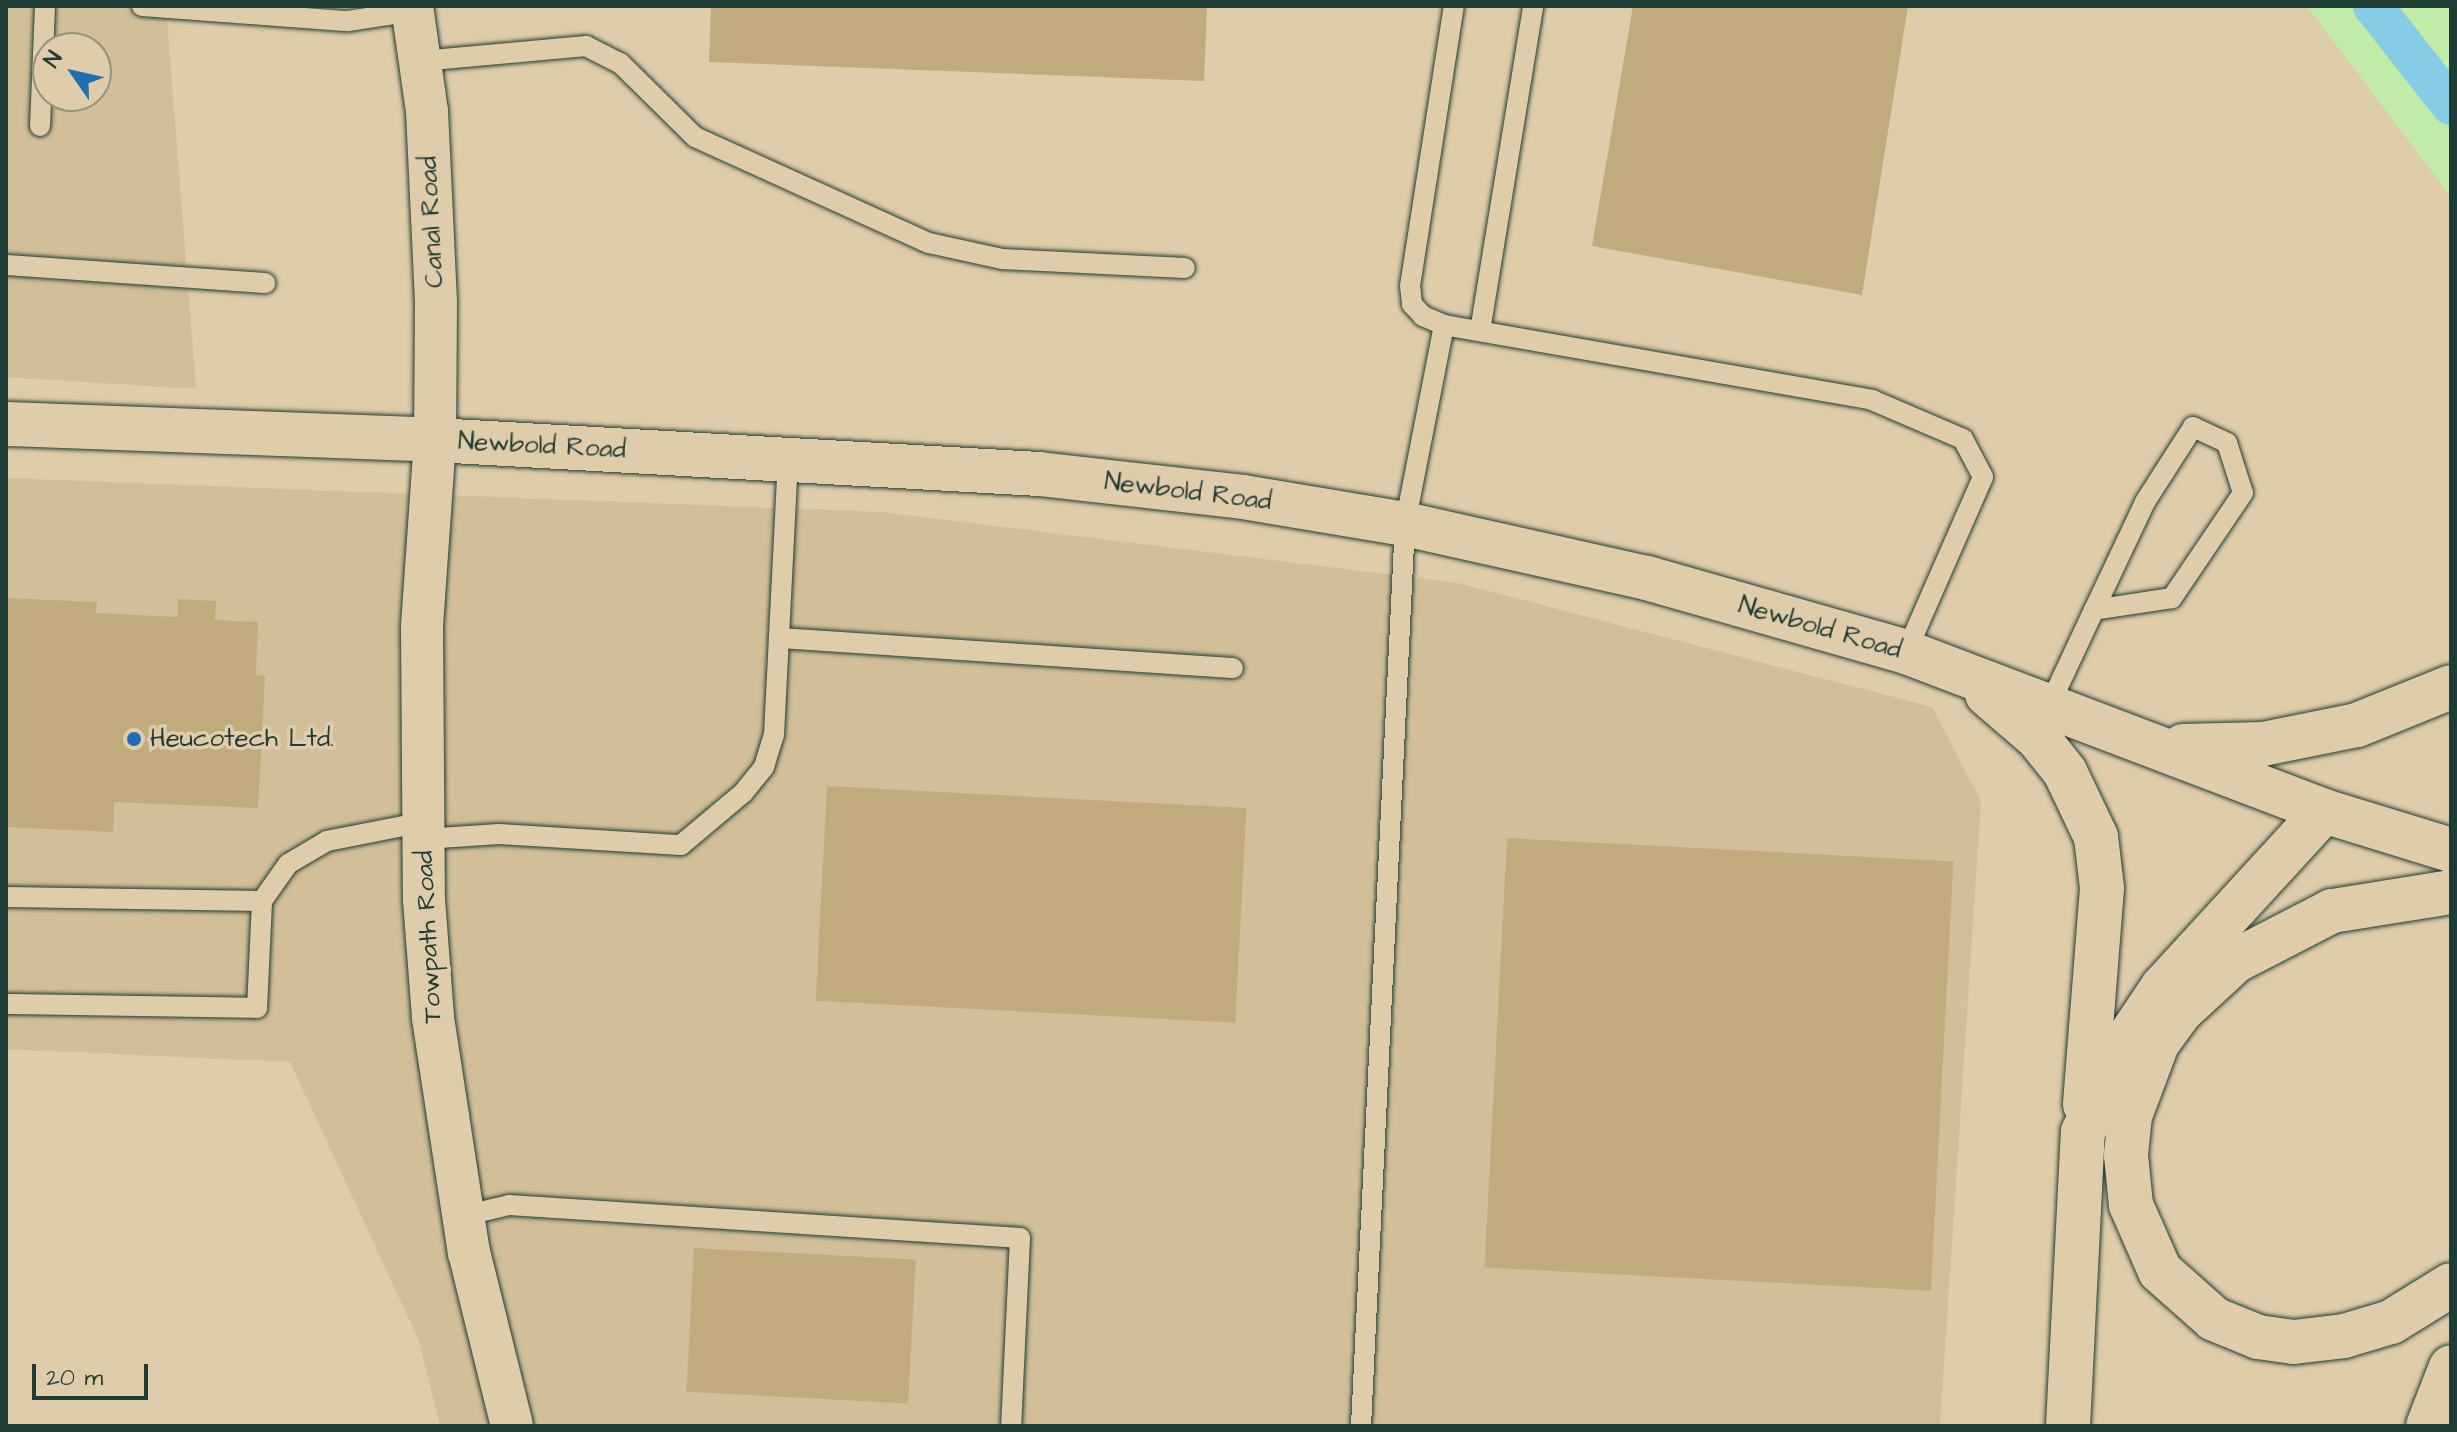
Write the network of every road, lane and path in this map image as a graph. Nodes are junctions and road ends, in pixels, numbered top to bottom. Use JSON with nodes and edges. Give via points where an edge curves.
{"nodes":[{"id":1,"x":45,"y":6,"type":"edge"},
{"id":2,"x":142,"y":6,"type":"edge"},
{"id":3,"x":1454,"y":6,"type":"edge"},
{"id":4,"x":1533,"y":6,"type":"edge"},
{"id":5,"x":412,"y":9,"type":"edge"},
{"id":6,"x":421,"y":61,"type":"junction"},
{"id":7,"x":40,"y":126,"type":"dead end"},
{"id":8,"x":6,"y":265,"type":"edge"},
{"id":9,"x":1185,"y":268,"type":"dead end"},
{"id":10,"x":265,"y":283,"type":"dead end"},
{"id":11,"x":1444,"y":325,"type":"junction"},
{"id":12,"x":1480,"y":331,"type":"junction"},
{"id":13,"x":6,"y":424,"type":"edge"},
{"id":14,"x":435,"y":440,"type":"junction"},
{"id":15,"x":788,"y":460,"type":"junction"},
{"id":16,"x":1405,"y":524,"type":"junction"},
{"id":17,"x":2094,"y":610,"type":"junction"},
{"id":18,"x":779,"y":638,"type":"junction"},
{"id":19,"x":1906,"y":652,"type":"junction"},
{"id":20,"x":1233,"y":668,"type":"dead end"},
{"id":21,"x":1952,"y":670,"type":"junction"},
{"id":22,"x":2451,"y":687,"type":"edge"},
{"id":23,"x":2049,"y":706,"type":"junction"},
{"id":24,"x":2148,"y":744,"type":"junction"},
{"id":25,"x":2324,"y":811,"type":"junction"},
{"id":26,"x":424,"y":831,"type":"junction"},
{"id":27,"x":2451,"y":850,"type":"edge"},
{"id":28,"x":2451,"y":892,"type":"edge"},
{"id":29,"x":6,"y":897,"type":"edge"},
{"id":30,"x":262,"y":901,"type":"junction"},
{"id":31,"x":6,"y":1004,"type":"edge"},
{"id":32,"x":2083,"y":1132,"type":"junction"},
{"id":33,"x":463,"y":1216,"type":"junction"},
{"id":34,"x":2451,"y":1285,"type":"edge"},
{"id":35,"x":2451,"y":1367,"type":"edge"},
{"id":36,"x":512,"y":1426,"type":"edge"},
{"id":37,"x":1011,"y":1426,"type":"edge"},
{"id":38,"x":1361,"y":1426,"type":"edge"},
{"id":39,"x":2068,"y":1426,"type":"edge"},
{"id":40,"x":2428,"y":1426,"type":"edge"}],
"edges":[{"from":1,"to":7,"type":"lane"},
{"from":2,"to":5,"type":"lane","via":[[348,21]]},
{"from":3,"to":11,"type":"lane","via":[[1410,286],[1417,310]]},
{"from":4,"to":12,"type":"lane"},
{"from":5,"to":6,"type":"street","name":"Canal Road"},
{"from":6,"to":9,"type":"lane","via":[[586,46],[620,63],[695,137],[929,243],[1002,259]]},
{"from":6,"to":14,"type":"street","name":"Canal Road","via":[[435,286]]},
{"from":8,"to":10,"type":"lane"},
{"from":11,"to":12,"type":"lane"},
{"from":11,"to":16,"type":"lane"},
{"from":12,"to":19,"type":"lane","via":[[1872,400],[1963,439],[1983,477]]},
{"from":13,"to":14,"type":"main road","name":"Newbold Road"},
{"from":14,"to":15,"type":"main road","name":"Newbold Road"},
{"from":14,"to":26,"type":"street","name":"Towpath Road","via":[[422,627]]},
{"from":15,"to":16,"type":"main road","name":"Newbold Road","via":[[1039,474],[1243,497]]},
{"from":15,"to":18,"type":"lane"},
{"from":16,"to":19,"type":"main road","name":"Newbold Road","via":[[1647,578]]},
{"from":16,"to":38,"type":"lane"},
{"from":17,"to":17,"type":"lane","via":[[2145,502],[2193,427],[2227,443],[2243,493],[2172,598]]},
{"from":17,"to":23,"type":"lane"},
{"from":18,"to":20,"type":"lane"},
{"from":18,"to":26,"type":"lane","via":[[774,735],[764,767],[743,793],[681,845]]},
{"from":19,"to":21,"type":"main road","name":"Newbold Road"},
{"from":21,"to":23,"type":"main road","name":"Newbold Road"},
{"from":21,"to":32,"type":"main road","via":[[2038,738],[2065,772],[2096,837],[2102,888]]},
{"from":22,"to":24,"type":"main road","via":[[2357,725],[2263,744]]},
{"from":23,"to":24,"type":"main road","name":"Newbold Road"},
{"from":24,"to":25,"type":"main road","name":"Newbold Road"},
{"from":25,"to":27,"type":"main road","name":"Newbold Road"},
{"from":25,"to":28,"type":"main road","name":"Newbold Road"},
{"from":25,"to":32,"type":"main road","via":[[2162,988],[2125,1043]]},
{"from":26,"to":30,"type":"lane","via":[[327,841],[288,864]]},
{"from":26,"to":33,"type":"street","name":"Towpath Road","via":[[433,1018]]},
{"from":28,"to":34,"type":"main road","via":[[2332,911],[2235,961],[2180,1012],[2157,1044],[2137,1091],[2126,1155],[2131,1205],[2160,1271],[2214,1319],[2244,1331],[2294,1342],[2344,1336],[2391,1322]]},
{"from":29,"to":30,"type":"lane"},
{"from":30,"to":31,"type":"lane","via":[[257,1008]]},
{"from":32,"to":39,"type":"main road"},
{"from":33,"to":36,"type":"street","name":"Towpath Road"},
{"from":33,"to":37,"type":"lane","via":[[509,1205],[1020,1238]]},
{"from":35,"to":40,"type":"main road"}]}
